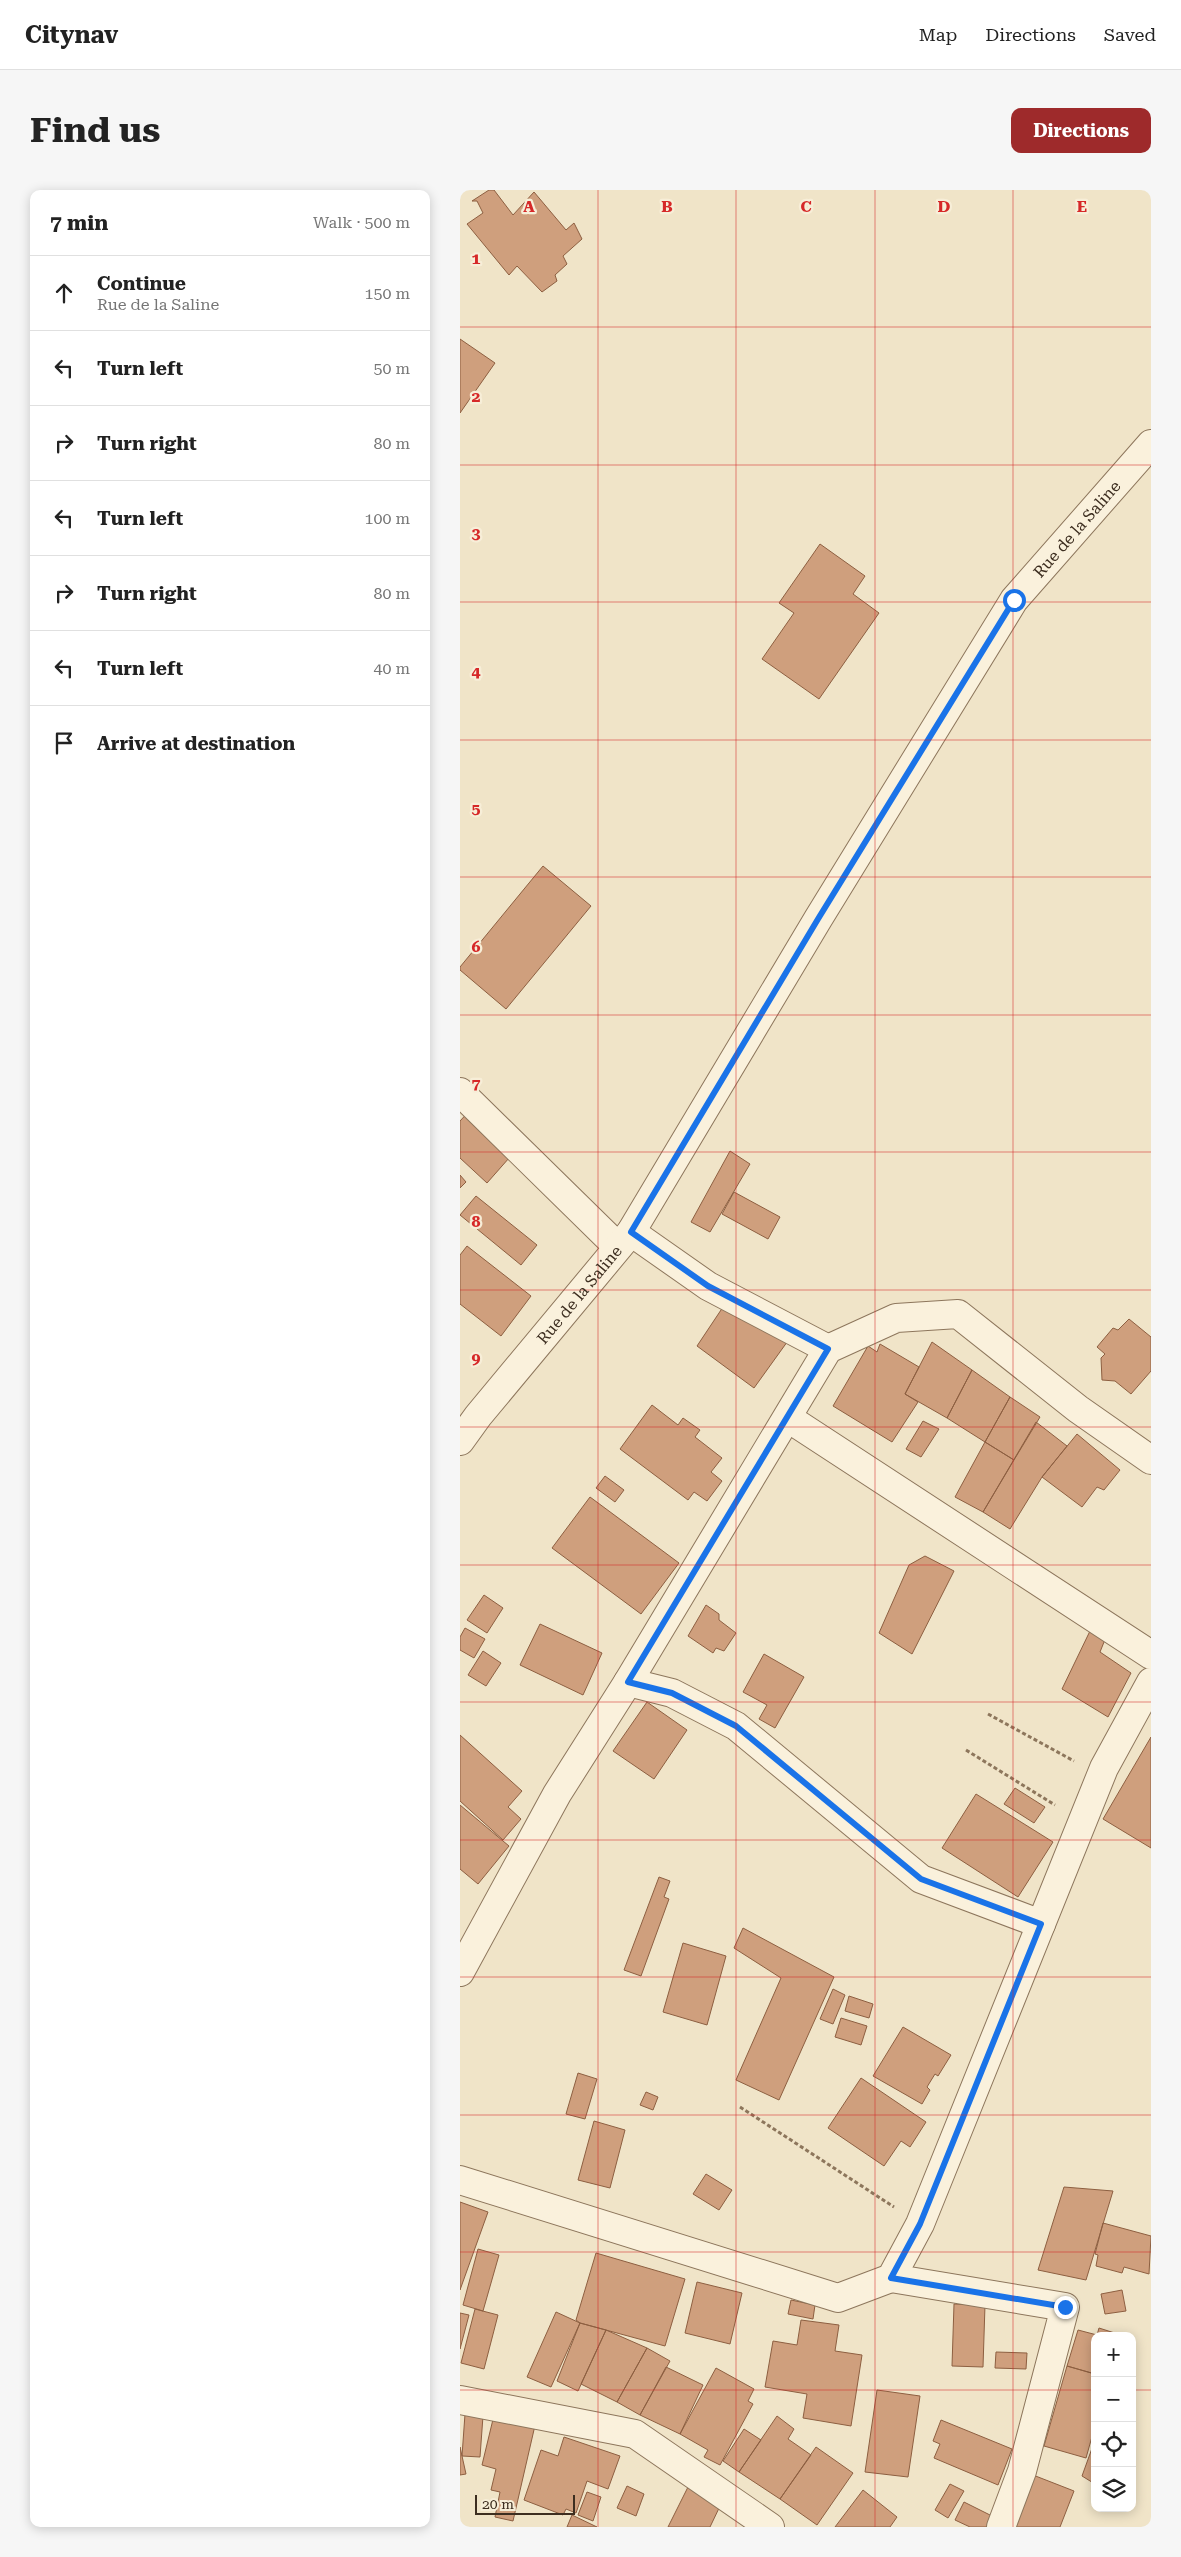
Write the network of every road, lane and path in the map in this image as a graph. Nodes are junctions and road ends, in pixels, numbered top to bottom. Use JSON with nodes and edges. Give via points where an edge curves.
{"nodes":[{"id":1,"x":1151,"y":444,"type":"edge"},
{"id":2,"x":460,"y":1092,"type":"edge"},
{"id":3,"x":624,"y":1239,"type":"junction"},
{"id":4,"x":828,"y":1349,"type":"junction"},
{"id":5,"x":788,"y":1418,"type":"junction"},
{"id":6,"x":460,"y":1441,"type":"edge"},
{"id":7,"x":1151,"y":1460,"type":"edge"},
{"id":8,"x":1151,"y":1654,"type":"edge"},
{"id":9,"x":628,"y":1682,"type":"junction"},
{"id":10,"x":1151,"y":1682,"type":"edge"},
{"id":11,"x":988,"y":1714,"type":"dead end"},
{"id":12,"x":966,"y":1750,"type":"dead end"},
{"id":13,"x":1104,"y":1768,"type":"junction"},
{"id":14,"x":1083,"y":1823,"type":"junction"},
{"id":15,"x":1041,"y":1924,"type":"junction"},
{"id":16,"x":460,"y":1972,"type":"edge"},
{"id":17,"x":740,"y":2107,"type":"dead end"},
{"id":18,"x":460,"y":2180,"type":"edge"},
{"id":19,"x":920,"y":2224,"type":"junction"},
{"id":20,"x":891,"y":2278,"type":"junction"},
{"id":21,"x":460,"y":2400,"type":"edge"},
{"id":22,"x":770,"y":2527,"type":"edge"},
{"id":23,"x":1002,"y":2527,"type":"edge"}],
"edges":[{"from":1,"to":3,"type":"street","name":"Rue de la Saline","via":[[1014,600]]},
{"from":2,"to":3,"type":"street"},
{"from":3,"to":4,"type":"street"},
{"from":3,"to":6,"type":"street","name":"Rue de la Saline"},
{"from":4,"to":5,"type":"street"},
{"from":4,"to":7,"type":"street","via":[[896,1318],[958,1314],[1078,1409]]},
{"from":5,"to":8,"type":"street"},
{"from":5,"to":9,"type":"street"},
{"from":9,"to":15,"type":"street","via":[[672,1693],[736,1726],[921,1879]]},
{"from":9,"to":16,"type":"street","via":[[557,1794]]},
{"from":10,"to":13,"type":"street"},
{"from":11,"to":13,"type":"path","via":[[1072,1761]]},
{"from":12,"to":14,"type":"path"},
{"from":13,"to":14,"type":"street"},
{"from":14,"to":15,"type":"street"},
{"from":15,"to":19,"type":"street"},
{"from":17,"to":19,"type":"path"},
{"from":18,"to":20,"type":"street","via":[[838,2298]]},
{"from":19,"to":20,"type":"street"},
{"from":20,"to":23,"type":"street","via":[[1065,2307],[1022,2471]]},
{"from":21,"to":22,"type":"street","via":[[635,2434]]}]}
